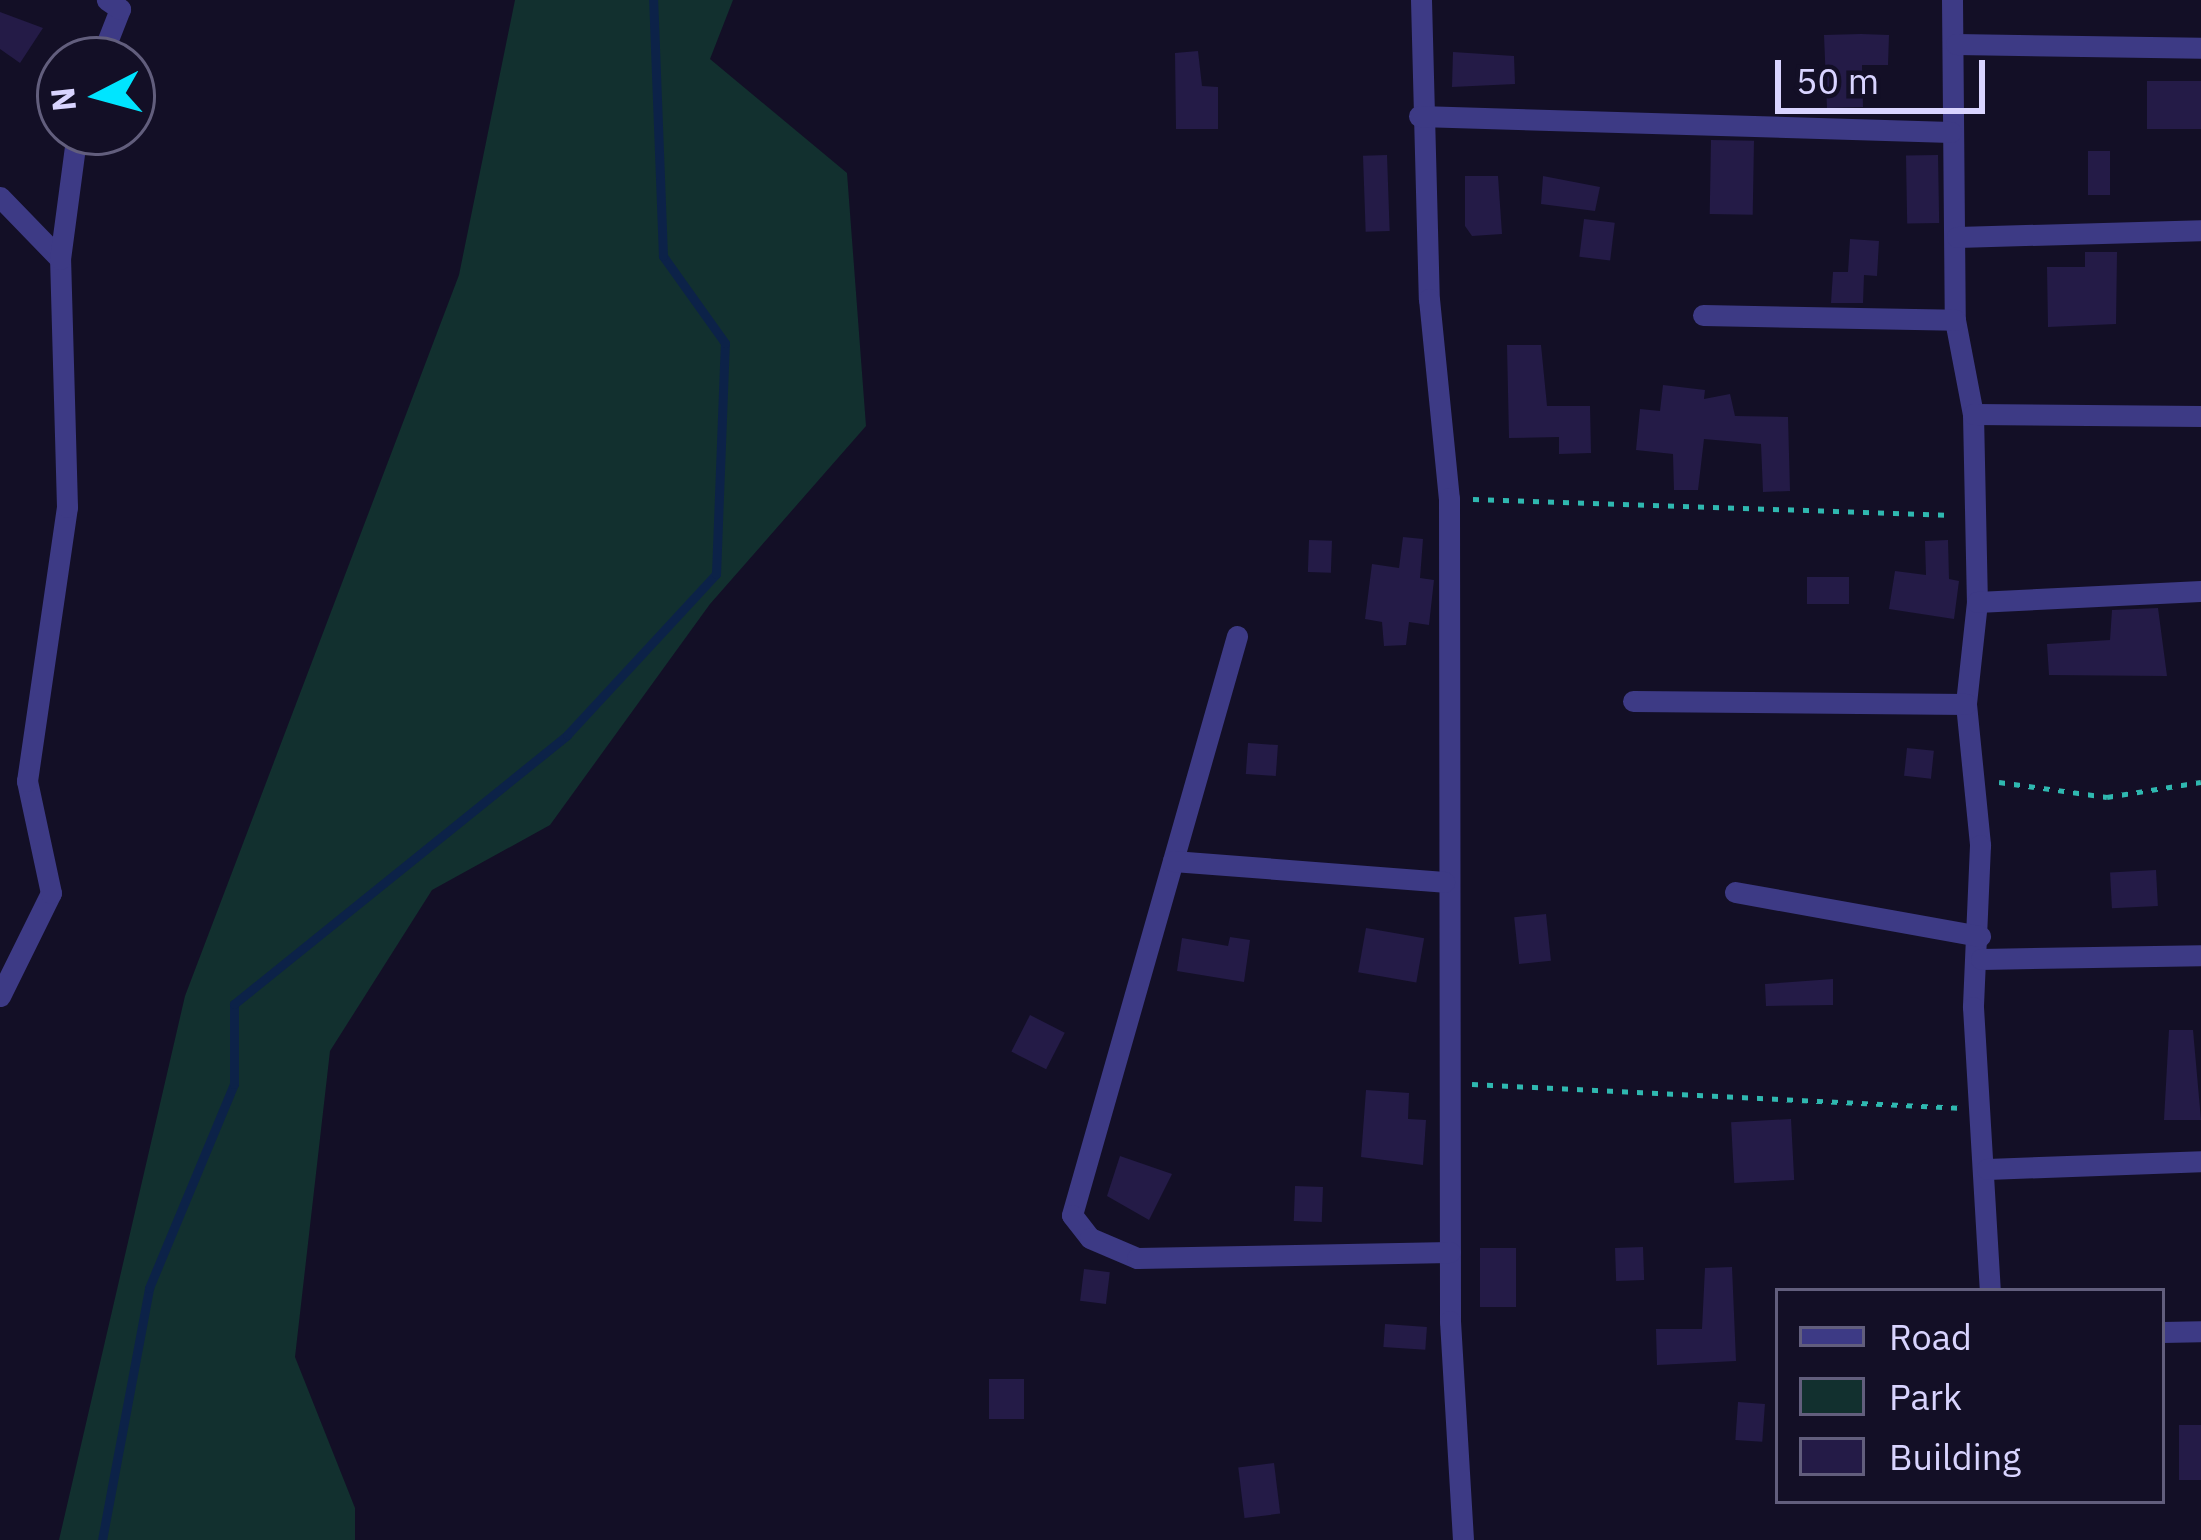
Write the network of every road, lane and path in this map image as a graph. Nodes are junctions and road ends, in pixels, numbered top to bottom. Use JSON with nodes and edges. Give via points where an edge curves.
{"nodes":[{"id":1,"x":107,"y":0,"type":"edge"},
{"id":2,"x":1421,"y":0,"type":"edge"},
{"id":3,"x":1952,"y":0,"type":"edge"},
{"id":4,"x":109,"y":36,"type":"edge"},
{"id":5,"x":1956,"y":44,"type":"junction"},
{"id":6,"x":2201,"y":49,"type":"edge"},
{"id":7,"x":1419,"y":116,"type":"junction"},
{"id":8,"x":1951,"y":132,"type":"junction"},
{"id":9,"x":73,"y":156,"type":"edge"},
{"id":10,"x":0,"y":197,"type":"edge"},
{"id":11,"x":2201,"y":230,"type":"edge"},
{"id":12,"x":1957,"y":237,"type":"junction"},
{"id":13,"x":60,"y":259,"type":"junction"},
{"id":14,"x":1702,"y":315,"type":"dead end"},
{"id":15,"x":1955,"y":320,"type":"junction"},
{"id":16,"x":1973,"y":414,"type":"junction"},
{"id":17,"x":2201,"y":416,"type":"edge"},
{"id":18,"x":1449,"y":498,"type":"junction"},
{"id":19,"x":1970,"y":516,"type":"junction"},
{"id":20,"x":2201,"y":591,"type":"edge"},
{"id":21,"x":1977,"y":602,"type":"junction"},
{"id":22,"x":1237,"y":636,"type":"dead end"},
{"id":23,"x":1633,"y":701,"type":"dead end"},
{"id":24,"x":1966,"y":704,"type":"junction"},
{"id":25,"x":1970,"y":777,"type":"junction"},
{"id":26,"x":2201,"y":782,"type":"edge"},
{"id":27,"x":1174,"y":861,"type":"junction"},
{"id":28,"x":1444,"y":882,"type":"junction"},
{"id":29,"x":1735,"y":892,"type":"dead end"},
{"id":30,"x":1980,"y":936,"type":"junction"},
{"id":31,"x":2201,"y":955,"type":"edge"},
{"id":32,"x":1981,"y":959,"type":"junction"},
{"id":33,"x":0,"y":996,"type":"edge"},
{"id":34,"x":1450,"y":1083,"type":"junction"},
{"id":35,"x":1982,"y":1109,"type":"junction"},
{"id":36,"x":2201,"y":1161,"type":"edge"},
{"id":37,"x":1987,"y":1168,"type":"junction"},
{"id":38,"x":1450,"y":1252,"type":"junction"},
{"id":39,"x":1990,"y":1288,"type":"edge"},
{"id":40,"x":2201,"y":1331,"type":"edge"},
{"id":41,"x":2165,"y":1332,"type":"edge"},
{"id":42,"x":1462,"y":1540,"type":"edge"}],
"edges":[{"from":1,"to":4,"type":"street","via":[[120,9]]},
{"from":2,"to":7,"type":"street"},
{"from":3,"to":5,"type":"street"},
{"from":5,"to":6,"type":"street"},
{"from":5,"to":8,"type":"street"},
{"from":7,"to":8,"type":"street"},
{"from":7,"to":18,"type":"street"},
{"from":8,"to":12,"type":"street"},
{"from":9,"to":13,"type":"street"},
{"from":10,"to":13,"type":"street"},
{"from":11,"to":12,"type":"street"},
{"from":12,"to":15,"type":"street"},
{"from":13,"to":33,"type":"street","via":[[67,507],[27,781],[51,893]]},
{"from":14,"to":15,"type":"street"},
{"from":15,"to":16,"type":"street"},
{"from":16,"to":17,"type":"street"},
{"from":16,"to":19,"type":"street"},
{"from":18,"to":19,"type":"path"},
{"from":18,"to":28,"type":"street"},
{"from":19,"to":21,"type":"street"},
{"from":20,"to":21,"type":"street"},
{"from":21,"to":24,"type":"street"},
{"from":22,"to":27,"type":"street"},
{"from":23,"to":24,"type":"street"},
{"from":24,"to":25,"type":"street"},
{"from":25,"to":26,"type":"path","via":[[2107,797]]},
{"from":25,"to":30,"type":"street"},
{"from":27,"to":28,"type":"street"},
{"from":27,"to":38,"type":"street","via":[[1072,1215],[1090,1238],[1137,1258]]},
{"from":28,"to":34,"type":"street"},
{"from":29,"to":30,"type":"street"},
{"from":30,"to":32,"type":"street"},
{"from":31,"to":32,"type":"street"},
{"from":32,"to":35,"type":"street","via":[[1973,1007]]},
{"from":34,"to":35,"type":"path"},
{"from":34,"to":38,"type":"street"},
{"from":35,"to":37,"type":"street"},
{"from":36,"to":37,"type":"street"},
{"from":37,"to":39,"type":"street"},
{"from":38,"to":42,"type":"street"},
{"from":40,"to":41,"type":"street"}]}
